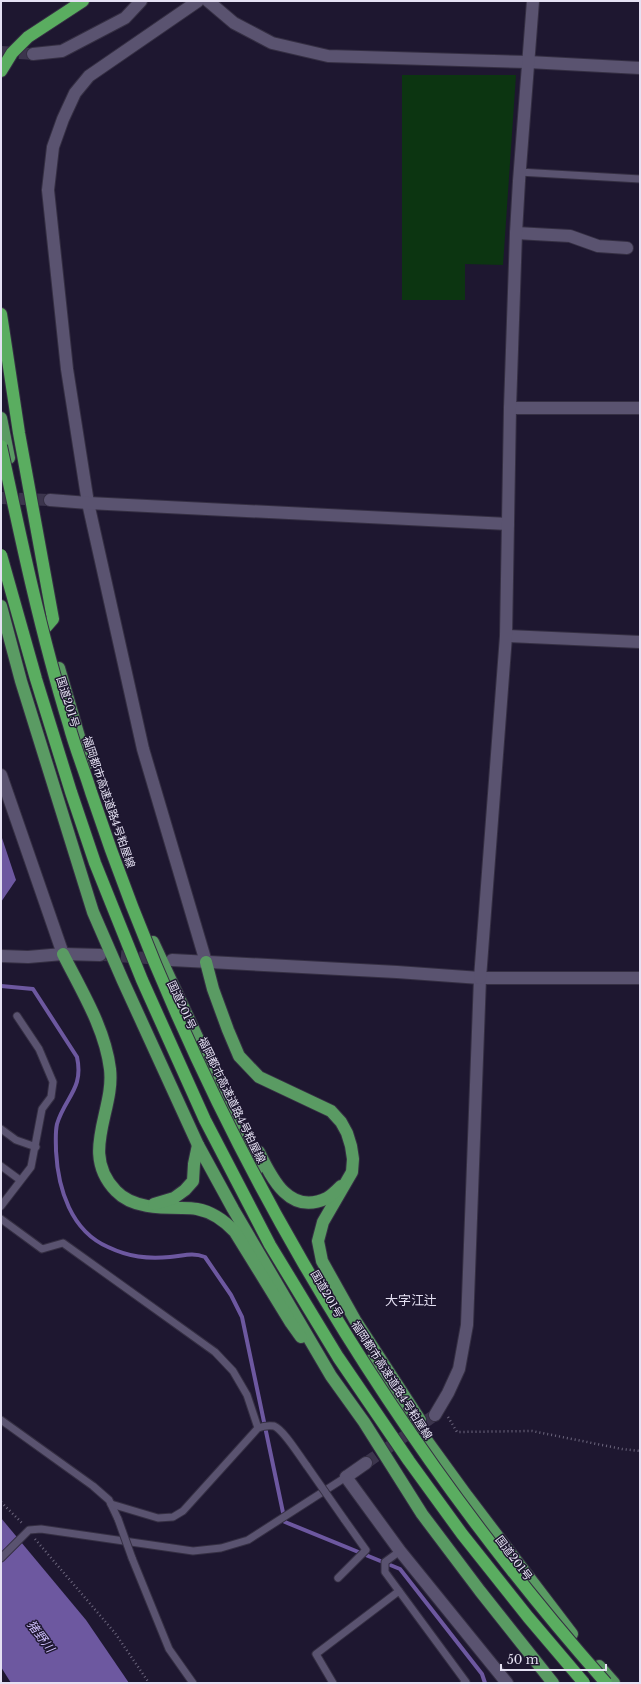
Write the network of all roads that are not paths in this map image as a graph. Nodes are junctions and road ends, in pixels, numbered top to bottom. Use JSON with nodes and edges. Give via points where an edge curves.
{"nodes":[{"id":1,"x":83,"y":1,"type":"edge"},
{"id":2,"x":141,"y":1,"type":"edge"},
{"id":3,"x":198,"y":1,"type":"edge"},
{"id":4,"x":208,"y":1,"type":"edge"},
{"id":5,"x":533,"y":1,"type":"edge"},
{"id":6,"x":33,"y":54,"type":"tunnel mouth"},
{"id":7,"x":528,"y":62,"type":"junction"},
{"id":8,"x":640,"y":68,"type":"edge"},
{"id":9,"x":1,"y":71,"type":"edge"},
{"id":10,"x":519,"y":172,"type":"junction"},
{"id":11,"x":640,"y":179,"type":"edge"},
{"id":12,"x":516,"y":233,"type":"junction"},
{"id":13,"x":627,"y":248,"type":"dead end"},
{"id":14,"x":1,"y":314,"type":"edge"},
{"id":15,"x":510,"y":408,"type":"junction"},
{"id":16,"x":640,"y":408,"type":"edge"},
{"id":17,"x":1,"y":418,"type":"edge"},
{"id":18,"x":1,"y":446,"type":"edge"},
{"id":19,"x":50,"y":500,"type":"tunnel mouth"},
{"id":20,"x":88,"y":503,"type":"junction"},
{"id":21,"x":508,"y":524,"type":"junction"},
{"id":22,"x":1,"y":555,"type":"edge"},
{"id":23,"x":1,"y":606,"type":"edge"},
{"id":24,"x":46,"y":627,"type":"junction"},
{"id":25,"x":506,"y":636,"type":"junction"},
{"id":26,"x":640,"y":642,"type":"edge"},
{"id":27,"x":1,"y":775,"type":"edge"},
{"id":28,"x":63,"y":954,"type":"junction"},
{"id":29,"x":100,"y":955,"type":"tunnel mouth"},
{"id":30,"x":1,"y":956,"type":"edge"},
{"id":31,"x":172,"y":960,"type":"tunnel mouth"},
{"id":32,"x":206,"y":962,"type":"junction"},
{"id":33,"x":169,"y":977,"type":"junction"},
{"id":34,"x":480,"y":978,"type":"junction"},
{"id":35,"x":640,"y":978,"type":"edge"},
{"id":36,"x":17,"y":1016,"type":"dead end"},
{"id":37,"x":1,"y":1129,"type":"edge"},
{"id":38,"x":198,"y":1145,"type":"junction"},
{"id":39,"x":36,"y":1147,"type":"junction"},
{"id":40,"x":1,"y":1166,"type":"edge"},
{"id":41,"x":20,"y":1180,"type":"junction"},
{"id":42,"x":347,"y":1181,"type":"junction"},
{"id":43,"x":1,"y":1206,"type":"edge"},
{"id":44,"x":145,"y":1206,"type":"junction"},
{"id":45,"x":1,"y":1219,"type":"edge"},
{"id":46,"x":331,"y":1376,"type":"junction"},
{"id":47,"x":438,"y":1410,"type":"tunnel mouth"},
{"id":48,"x":1,"y":1420,"type":"edge"},
{"id":49,"x":258,"y":1428,"type":"junction"},
{"id":50,"x":366,"y":1463,"type":"tunnel mouth"},
{"id":51,"x":346,"y":1477,"type":"junction"},
{"id":52,"x":467,"y":1496,"type":"junction"},
{"id":53,"x":111,"y":1504,"type":"junction"},
{"id":54,"x":400,"y":1551,"type":"junction"},
{"id":55,"x":1,"y":1558,"type":"edge"},
{"id":56,"x":338,"y":1578,"type":"dead end"},
{"id":57,"x":399,"y":1591,"type":"junction"},
{"id":58,"x":193,"y":1683,"type":"edge"},
{"id":59,"x":333,"y":1683,"type":"edge"},
{"id":60,"x":464,"y":1683,"type":"edge"},
{"id":61,"x":507,"y":1683,"type":"edge"},
{"id":62,"x":553,"y":1683,"type":"edge"},
{"id":63,"x":584,"y":1683,"type":"edge"},
{"id":64,"x":606,"y":1683,"type":"edge"},
{"id":65,"x":614,"y":1683,"type":"edge"}],
"edges":[{"from":1,"to":9,"type":"highway","via":[[28,36],[12,53]]},
{"from":2,"to":6,"type":"street","via":[[125,18],[62,51]]},
{"from":3,"to":20,"type":"street","via":[[89,76],[75,93],[53,147],[48,198],[66,362]]},
{"from":4,"to":7,"type":"street","via":[[234,23],[272,43],[328,56]]},
{"from":5,"to":7,"type":"street"},
{"from":7,"to":8,"type":"street"},
{"from":7,"to":10,"type":"street"},
{"from":10,"to":11,"type":"lane"},
{"from":10,"to":12,"type":"street"},
{"from":12,"to":13,"type":"street","via":[[570,236],[598,246]]},
{"from":12,"to":15,"type":"street"},
{"from":14,"to":24,"type":"highway","via":[[19,433],[53,619]]},
{"from":15,"to":16,"type":"street"},
{"from":15,"to":21,"type":"street"},
{"from":17,"to":24,"type":"highway","name":"国道201号"},
{"from":18,"to":64,"type":"highway","name":"福岡都市高速道路4号粕屋線","bridge":true,"via":[[69,728],[113,858],[140,927],[184,1031],[236,1142],[289,1239],[420,1447],[473,1521]]},
{"from":19,"to":20,"type":"street"},
{"from":20,"to":21,"type":"street"},
{"from":20,"to":32,"type":"street","via":[[143,749]]},
{"from":21,"to":25,"type":"street"},
{"from":22,"to":63,"type":"highway","bridge":true,"via":[[40,693],[95,863],[142,980],[205,1120],[270,1245],[338,1357],[462,1534]]},
{"from":23,"to":38,"type":"highway","via":[[21,680],[93,912]]},
{"from":24,"to":33,"type":"highway","name":"国道201号","via":[[89,769],[139,913]]},
{"from":25,"to":26,"type":"street"},
{"from":25,"to":34,"type":"street"},
{"from":27,"to":28,"type":"street"},
{"from":28,"to":29,"type":"street"},
{"from":28,"to":30,"type":"street"},
{"from":28,"to":44,"type":"highway","via":[[100,1031],[110,1070],[109,1091],[98,1145],[105,1177],[116,1192]]},
{"from":31,"to":32,"type":"street"},
{"from":32,"to":34,"type":"street"},
{"from":32,"to":42,"type":"highway","via":[[213,989],[240,1056],[259,1076],[332,1111],[341,1122],[352,1146],[352,1172]]},
{"from":33,"to":42,"type":"highway","via":[[228,1087],[262,1160],[277,1184],[296,1201],[307,1203],[328,1197]]},
{"from":33,"to":52,"type":"highway","name":"国道201号","via":[[252,1156],[354,1340]]},
{"from":34,"to":35,"type":"street"},
{"from":34,"to":47,"type":"street","via":[[467,1325],[459,1369]]},
{"from":36,"to":39,"type":"lane","via":[[39,1049],[53,1082],[51,1097],[42,1109]]},
{"from":37,"to":39,"type":"lane","via":[[16,1140]]},
{"from":38,"to":44,"type":"highway","via":[[193,1181],[174,1198]]},
{"from":38,"to":46,"type":"highway"},
{"from":39,"to":41,"type":"lane","via":[[31,1167]]},
{"from":40,"to":41,"type":"lane"},
{"from":41,"to":43,"type":"lane"},
{"from":42,"to":52,"type":"highway","via":[[323,1222],[318,1241],[322,1261],[355,1320],[409,1401]]},
{"from":44,"to":46,"type":"highway","via":[[196,1208],[224,1220],[235,1232],[291,1323]]},
{"from":45,"to":49,"type":"lane","via":[[42,1249],[63,1243],[216,1352],[247,1395]]},
{"from":46,"to":62,"type":"highway","via":[[364,1422],[422,1514]]},
{"from":48,"to":53,"type":"lane","via":[[93,1486]]},
{"from":49,"to":53,"type":"lane","via":[[183,1511],[173,1517],[158,1518]]},
{"from":49,"to":56,"type":"lane","bridge":true,"via":[[266,1425],[275,1427],[283,1435],[366,1550]]},
{"from":50,"to":51,"type":"street"},
{"from":51,"to":54,"type":"street"},
{"from":51,"to":55,"type":"lane","via":[[248,1540],[221,1548],[193,1551],[41,1529],[27,1532]]},
{"from":52,"to":65,"type":"highway","name":"国道201号","via":[[580,1645]]},
{"from":53,"to":58,"type":"lane","bridge":true,"via":[[169,1649]]},
{"from":54,"to":57,"type":"lane","via":[[385,1562],[384,1572]]},
{"from":54,"to":61,"type":"street"},
{"from":57,"to":59,"type":"lane","via":[[316,1654]]},
{"from":57,"to":60,"type":"lane","via":[[466,1682]]}]}
